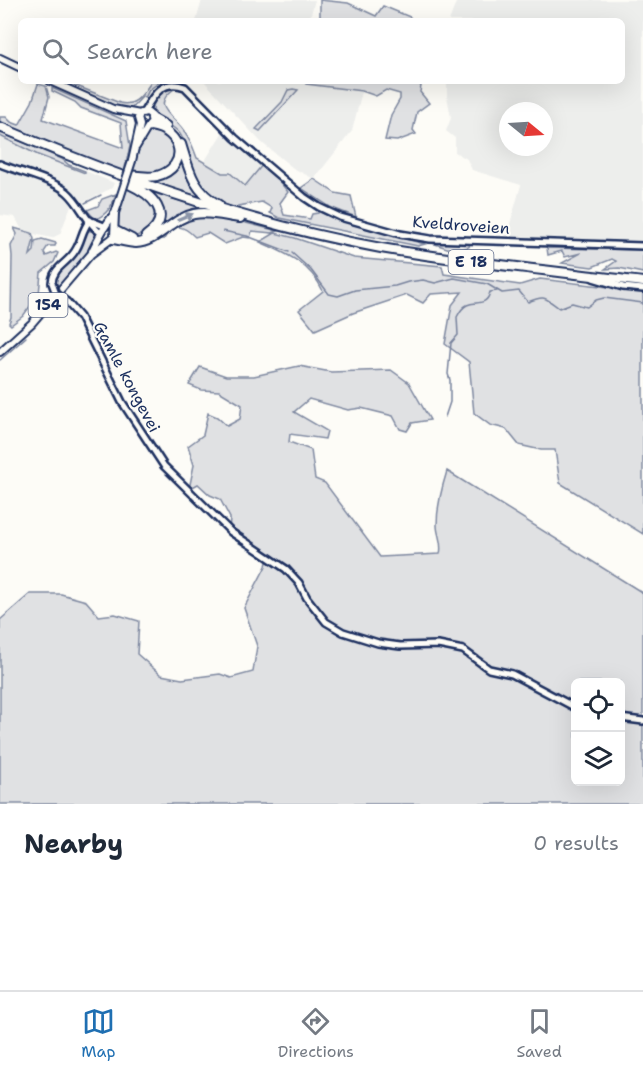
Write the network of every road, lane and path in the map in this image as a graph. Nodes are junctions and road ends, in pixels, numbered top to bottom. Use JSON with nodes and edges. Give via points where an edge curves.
{"nodes":[{"id":1,"x":0,"y":58,"type":"edge"},
{"id":2,"x":18,"y":67,"type":"edge"},
{"id":3,"x":57,"y":84,"type":"edge"},
{"id":4,"x":154,"y":95,"type":"junction"},
{"id":5,"x":121,"y":111,"type":"junction"},
{"id":6,"x":141,"y":113,"type":"junction"},
{"id":7,"x":150,"y":121,"type":"junction"},
{"id":8,"x":139,"y":123,"type":"junction"},
{"id":9,"x":0,"y":128,"type":"edge"},
{"id":10,"x":136,"y":147,"type":"junction"},
{"id":11,"x":84,"y":162,"type":"junction"},
{"id":12,"x":0,"y":165,"type":"edge"},
{"id":13,"x":114,"y":177,"type":"junction"},
{"id":14,"x":243,"y":215,"type":"junction"},
{"id":15,"x":89,"y":220,"type":"junction"},
{"id":16,"x":252,"y":220,"type":"junction"},
{"id":17,"x":108,"y":232,"type":"junction"},
{"id":18,"x":643,"y":246,"type":"edge"},
{"id":19,"x":593,"y":278,"type":"junction"},
{"id":20,"x":643,"y":283,"type":"edge"},
{"id":21,"x":643,"y":290,"type":"edge"},
{"id":22,"x":0,"y":352,"type":"edge"},
{"id":23,"x":571,"y":705,"type":"edge"},
{"id":24,"x":625,"y":719,"type":"edge"},
{"id":25,"x":643,"y":721,"type":"edge"}],
"edges":[{"from":1,"to":2,"type":"main road"},
{"from":3,"to":5,"type":"main road"},
{"from":4,"to":6,"type":"street"},
{"from":4,"to":7,"type":"street"},
{"from":4,"to":18,"type":"street","name":"Kveldroveien","via":[[169,84],[185,87],[235,138],[304,197],[324,211],[355,222],[430,238]]},
{"from":5,"to":6,"type":"main road"},
{"from":5,"to":8,"type":"main road"},
{"from":6,"to":7,"type":"main road"},
{"from":6,"to":8,"type":"main road"},
{"from":7,"to":8,"type":"main road"},
{"from":7,"to":10,"type":"main road"},
{"from":7,"to":11,"type":"highway","number":"E 18","via":[[168,131],[178,145],[177,159],[164,173],[136,176]]},
{"from":7,"to":14,"type":"highway","number":"E 18","via":[[169,128],[178,137],[192,179],[201,193]]},
{"from":8,"to":10,"type":"main road"},
{"from":9,"to":11,"type":"highway","number":"E 18"},
{"from":9,"to":13,"type":"highway","number":"E 18"},
{"from":10,"to":17,"type":"main road","bridge":true},
{"from":11,"to":14,"type":"highway","number":"E 18"},
{"from":12,"to":15,"type":"street","via":[[63,189]]},
{"from":13,"to":16,"type":"highway","number":"E 18"},
{"from":13,"to":17,"type":"highway","number":"E 18","via":[[149,195],[159,214],[153,231],[143,238]]},
{"from":14,"to":20,"type":"highway","number":"E 18","via":[[399,251]]},
{"from":15,"to":17,"type":"street"},
{"from":15,"to":23,"type":"street","name":"Gamle kongevei","bridge":true,"via":[[77,248],[56,270],[52,283],[56,294],[80,317],[122,402],[164,466],[231,532],[299,583],[326,622],[343,632],[378,643],[463,650],[489,669],[512,674]]},
{"from":17,"to":16,"type":"highway","number":"E 18","one_way":true,"via":[[132,243],[143,242],[195,213]]},
{"from":16,"to":19,"type":"highway","number":"E 18","via":[[409,255]]},
{"from":17,"to":22,"type":"main road","number":"154","via":[[32,323]]},
{"from":19,"to":20,"type":"highway","number":"E 18"},
{"from":19,"to":21,"type":"street"},
{"from":24,"to":25,"type":"street"}]}
